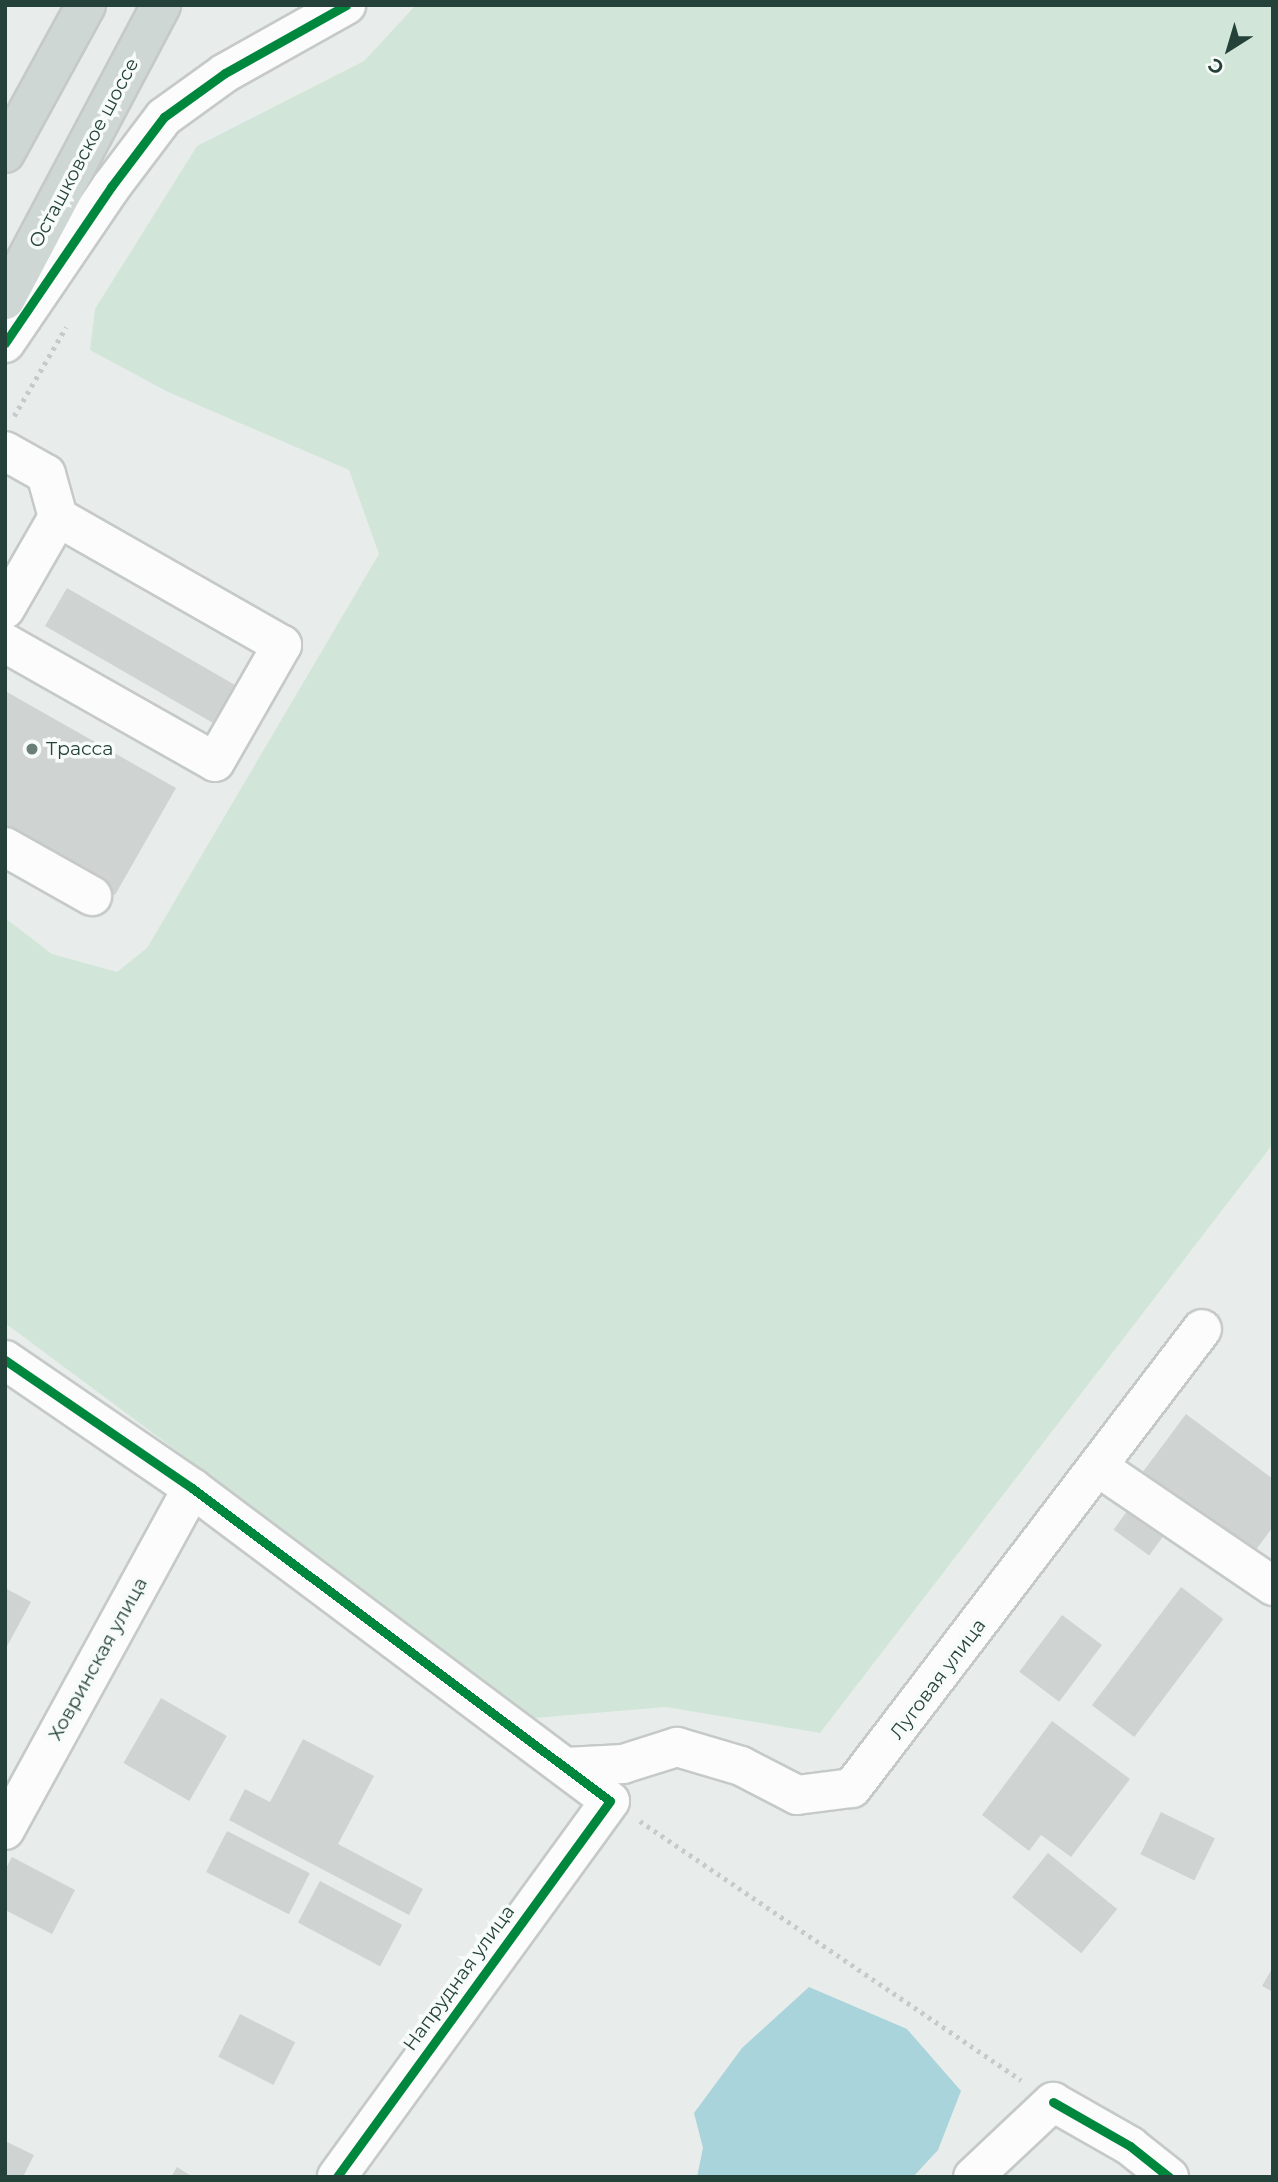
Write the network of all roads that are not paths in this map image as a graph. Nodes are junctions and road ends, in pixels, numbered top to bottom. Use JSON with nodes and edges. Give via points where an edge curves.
{"nodes":[{"id":1,"x":86,"y":5,"type":"edge"},
{"id":2,"x":162,"y":5,"type":"edge"},
{"id":3,"x":346,"y":5,"type":"edge"},
{"id":4,"x":5,"y":153,"type":"edge"},
{"id":5,"x":5,"y":300,"type":"edge"},
{"id":6,"x":5,"y":343,"type":"edge"},
{"id":7,"x":9,"y":435,"type":"edge"},
{"id":8,"x":58,"y":517,"type":"junction"},
{"id":9,"x":5,"y":609,"type":"edge"},
{"id":10,"x":5,"y":643,"type":"edge"},
{"id":11,"x":5,"y":847,"type":"edge"},
{"id":12,"x":92,"y":896,"type":"dead end"},
{"id":13,"x":1202,"y":1329,"type":"dead end"},
{"id":14,"x":5,"y":1360,"type":"edge"},
{"id":15,"x":1098,"y":1467,"type":"junction"},
{"id":16,"x":191,"y":1488,"type":"junction"},
{"id":17,"x":1273,"y":1586,"type":"edge"},
{"id":18,"x":566,"y":1768,"type":"junction"},
{"id":19,"x":5,"y":1830,"type":"edge"},
{"id":20,"x":337,"y":2177,"type":"edge"},
{"id":21,"x":973,"y":2177,"type":"edge"},
{"id":22,"x":1169,"y":2177,"type":"edge"}],
"edges":[{"from":1,"to":4,"type":"main road"},
{"from":2,"to":5,"type":"main road","name":"Осташковское шоссе"},
{"from":3,"to":6,"type":"street","via":[[225,73],[164,117]]},
{"from":7,"to":8,"type":"street","via":[[46,474]]},
{"from":8,"to":9,"type":"street"},
{"from":8,"to":10,"type":"street","via":[[282,645],[215,762]]},
{"from":11,"to":12,"type":"street"},
{"from":13,"to":15,"type":"street","name":"Луговая улица"},
{"from":14,"to":16,"type":"street"},
{"from":15,"to":17,"type":"street"},
{"from":15,"to":18,"type":"street","name":"Луговая улица","via":[[852,1788],[797,1795],[741,1766],[677,1746],[623,1764]]},
{"from":16,"to":18,"type":"street"},
{"from":16,"to":19,"type":"street","name":"Ховринская улица"},
{"from":18,"to":20,"type":"street","name":"Напрудная улица","via":[[610,1801]]},
{"from":21,"to":22,"type":"street","via":[[1053,2102],[1130,2146]]}]}
